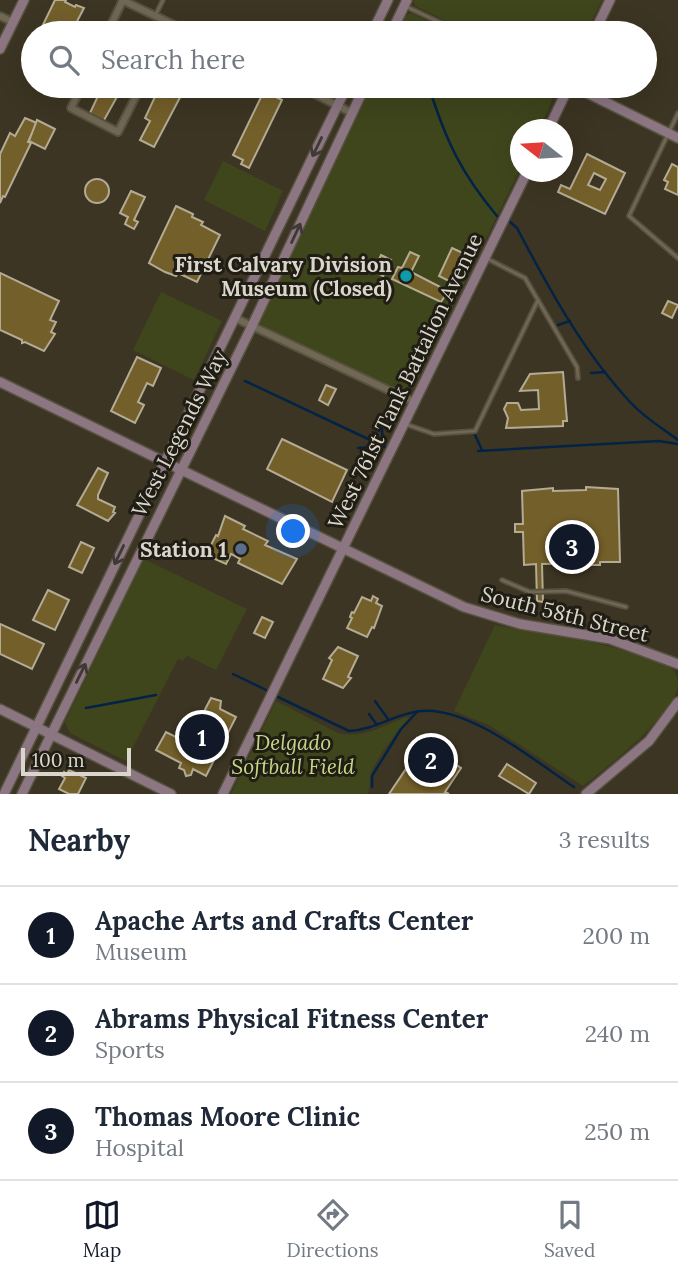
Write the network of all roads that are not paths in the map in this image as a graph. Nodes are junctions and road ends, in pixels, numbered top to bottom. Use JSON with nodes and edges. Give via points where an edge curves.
{"nodes":[{"id":1,"x":24,"y":0,"type":"edge"},
{"id":2,"x":122,"y":0,"type":"edge"},
{"id":3,"x":163,"y":0,"type":"edge"},
{"id":4,"x":388,"y":0,"type":"edge"},
{"id":5,"x":610,"y":0,"type":"edge"},
{"id":6,"x":406,"y":3,"type":"edge"},
{"id":7,"x":0,"y":16,"type":"edge"},
{"id":8,"x":155,"y":16,"type":"junction"},
{"id":9,"x":112,"y":21,"type":"edge"},
{"id":10,"x":166,"y":21,"type":"edge"},
{"id":11,"x":378,"y":21,"type":"edge"},
{"id":12,"x":397,"y":21,"type":"edge"},
{"id":13,"x":440,"y":21,"type":"edge"},
{"id":14,"x":600,"y":21,"type":"edge"},
{"id":15,"x":13,"y":22,"type":"junction"},
{"id":16,"x":0,"y":49,"type":"edge"},
{"id":17,"x":76,"y":98,"type":"edge"},
{"id":18,"x":135,"y":98,"type":"edge"},
{"id":19,"x":324,"y":98,"type":"edge"},
{"id":20,"x":341,"y":98,"type":"edge"},
{"id":21,"x":360,"y":98,"type":"edge"},
{"id":22,"x":565,"y":98,"type":"edge"},
{"id":23,"x":596,"y":98,"type":"edge"},
{"id":24,"x":338,"y":105,"type":"junction"},
{"id":25,"x":352,"y":113,"type":"junction"},
{"id":26,"x":678,"y":113,"type":"edge"},
{"id":27,"x":554,"y":119,"type":"edge"},
{"id":28,"x":668,"y":133,"type":"junction"},
{"id":29,"x":678,"y":138,"type":"edge"},
{"id":30,"x":522,"y":182,"type":"edge"},
{"id":31,"x":485,"y":257,"type":"junction"},
{"id":32,"x":678,"y":258,"type":"edge"},
{"id":33,"x":538,"y":300,"type":"junction"},
{"id":34,"x":235,"y":318,"type":"junction"},
{"id":35,"x":252,"y":326,"type":"junction"},
{"id":36,"x":578,"y":378,"type":"dead end"},
{"id":37,"x":0,"y":382,"type":"edge"},
{"id":38,"x":414,"y":402,"type":"junction"},
{"id":39,"x":404,"y":424,"type":"junction"},
{"id":40,"x":164,"y":463,"type":"junction"},
{"id":41,"x":179,"y":470,"type":"junction"},
{"id":42,"x":343,"y":550,"type":"junction"},
{"id":43,"x":502,"y":580,"type":"dead end"},
{"id":44,"x":626,"y":607,"type":"dead end"},
{"id":45,"x":678,"y":664,"type":"edge"},
{"id":46,"x":678,"y":702,"type":"edge"},
{"id":47,"x":0,"y":709,"type":"edge"},
{"id":48,"x":36,"y":727,"type":"junction"},
{"id":49,"x":51,"y":734,"type":"junction"},
{"id":50,"x":4,"y":794,"type":"edge"},
{"id":51,"x":22,"y":794,"type":"edge"},
{"id":52,"x":171,"y":794,"type":"edge"},
{"id":53,"x":223,"y":794,"type":"edge"},
{"id":54,"x":586,"y":794,"type":"edge"}],
"edges":[{"from":1,"to":15,"type":"street"},
{"from":2,"to":8,"type":"street"},
{"from":2,"to":9,"type":"street"},
{"from":3,"to":8,"type":"lane"},
{"from":4,"to":11,"type":"street"},
{"from":5,"to":14,"type":"street"},
{"from":6,"to":12,"type":"street"},
{"from":6,"to":13,"type":"lane"},
{"from":7,"to":15,"type":"street"},
{"from":8,"to":10,"type":"street"},
{"from":15,"to":16,"type":"street"},
{"from":17,"to":18,"type":"street","via":[[71,108],[118,132]]},
{"from":19,"to":24,"type":"street"},
{"from":20,"to":24,"type":"street","name":"West Legends Way"},
{"from":21,"to":25,"type":"street","name":"West Legends Way"},
{"from":22,"to":27,"type":"street"},
{"from":23,"to":28,"type":"street"},
{"from":24,"to":25,"type":"street"},
{"from":24,"to":34,"type":"street","name":"West Legends Way","one_way":true},
{"from":35,"to":25,"type":"street","name":"West Legends Way","one_way":true},
{"from":26,"to":28,"type":"lane"},
{"from":28,"to":29,"type":"street"},
{"from":28,"to":32,"type":"lane","via":[[629,216]]},
{"from":30,"to":31,"type":"street","name":"West 761st Tank Battalion Avenue"},
{"from":31,"to":33,"type":"lane","via":[[522,275]]},
{"from":31,"to":38,"type":"street","name":"West 761st Tank Battalion Avenue"},
{"from":33,"to":36,"type":"lane","via":[[577,367]]},
{"from":33,"to":39,"type":"lane","via":[[475,430],[433,434]]},
{"from":34,"to":35,"type":"street"},
{"from":34,"to":40,"type":"street","name":"West Legends Way"},
{"from":35,"to":38,"type":"street"},
{"from":35,"to":41,"type":"street","name":"West Legends Way"},
{"from":37,"to":40,"type":"street","name":"South 58th Street"},
{"from":38,"to":39,"type":"street","name":"West 761st Tank Battalion Avenue"},
{"from":39,"to":42,"type":"street","name":"West 761st Tank Battalion Avenue"},
{"from":40,"to":41,"type":"street","name":"South 58th Street"},
{"from":40,"to":48,"type":"street","name":"West Legends Way","one_way":true},
{"from":41,"to":42,"type":"street","name":"South 58th Street"},
{"from":49,"to":41,"type":"street","name":"West Legends Way","one_way":true},
{"from":42,"to":45,"type":"street","name":"South 58th Street","via":[[464,607],[520,624],[610,639]]},
{"from":42,"to":53,"type":"street","name":"West 761st Tank Battalion Avenue"},
{"from":43,"to":44,"type":"lane","via":[[530,592],[566,592]]},
{"from":46,"to":54,"type":"street","via":[[649,741]]},
{"from":47,"to":48,"type":"street"},
{"from":48,"to":49,"type":"street"},
{"from":48,"to":50,"type":"street","name":"West Legends Way"},
{"from":49,"to":51,"type":"street","name":"West Legends Way"},
{"from":49,"to":52,"type":"street"}]}
